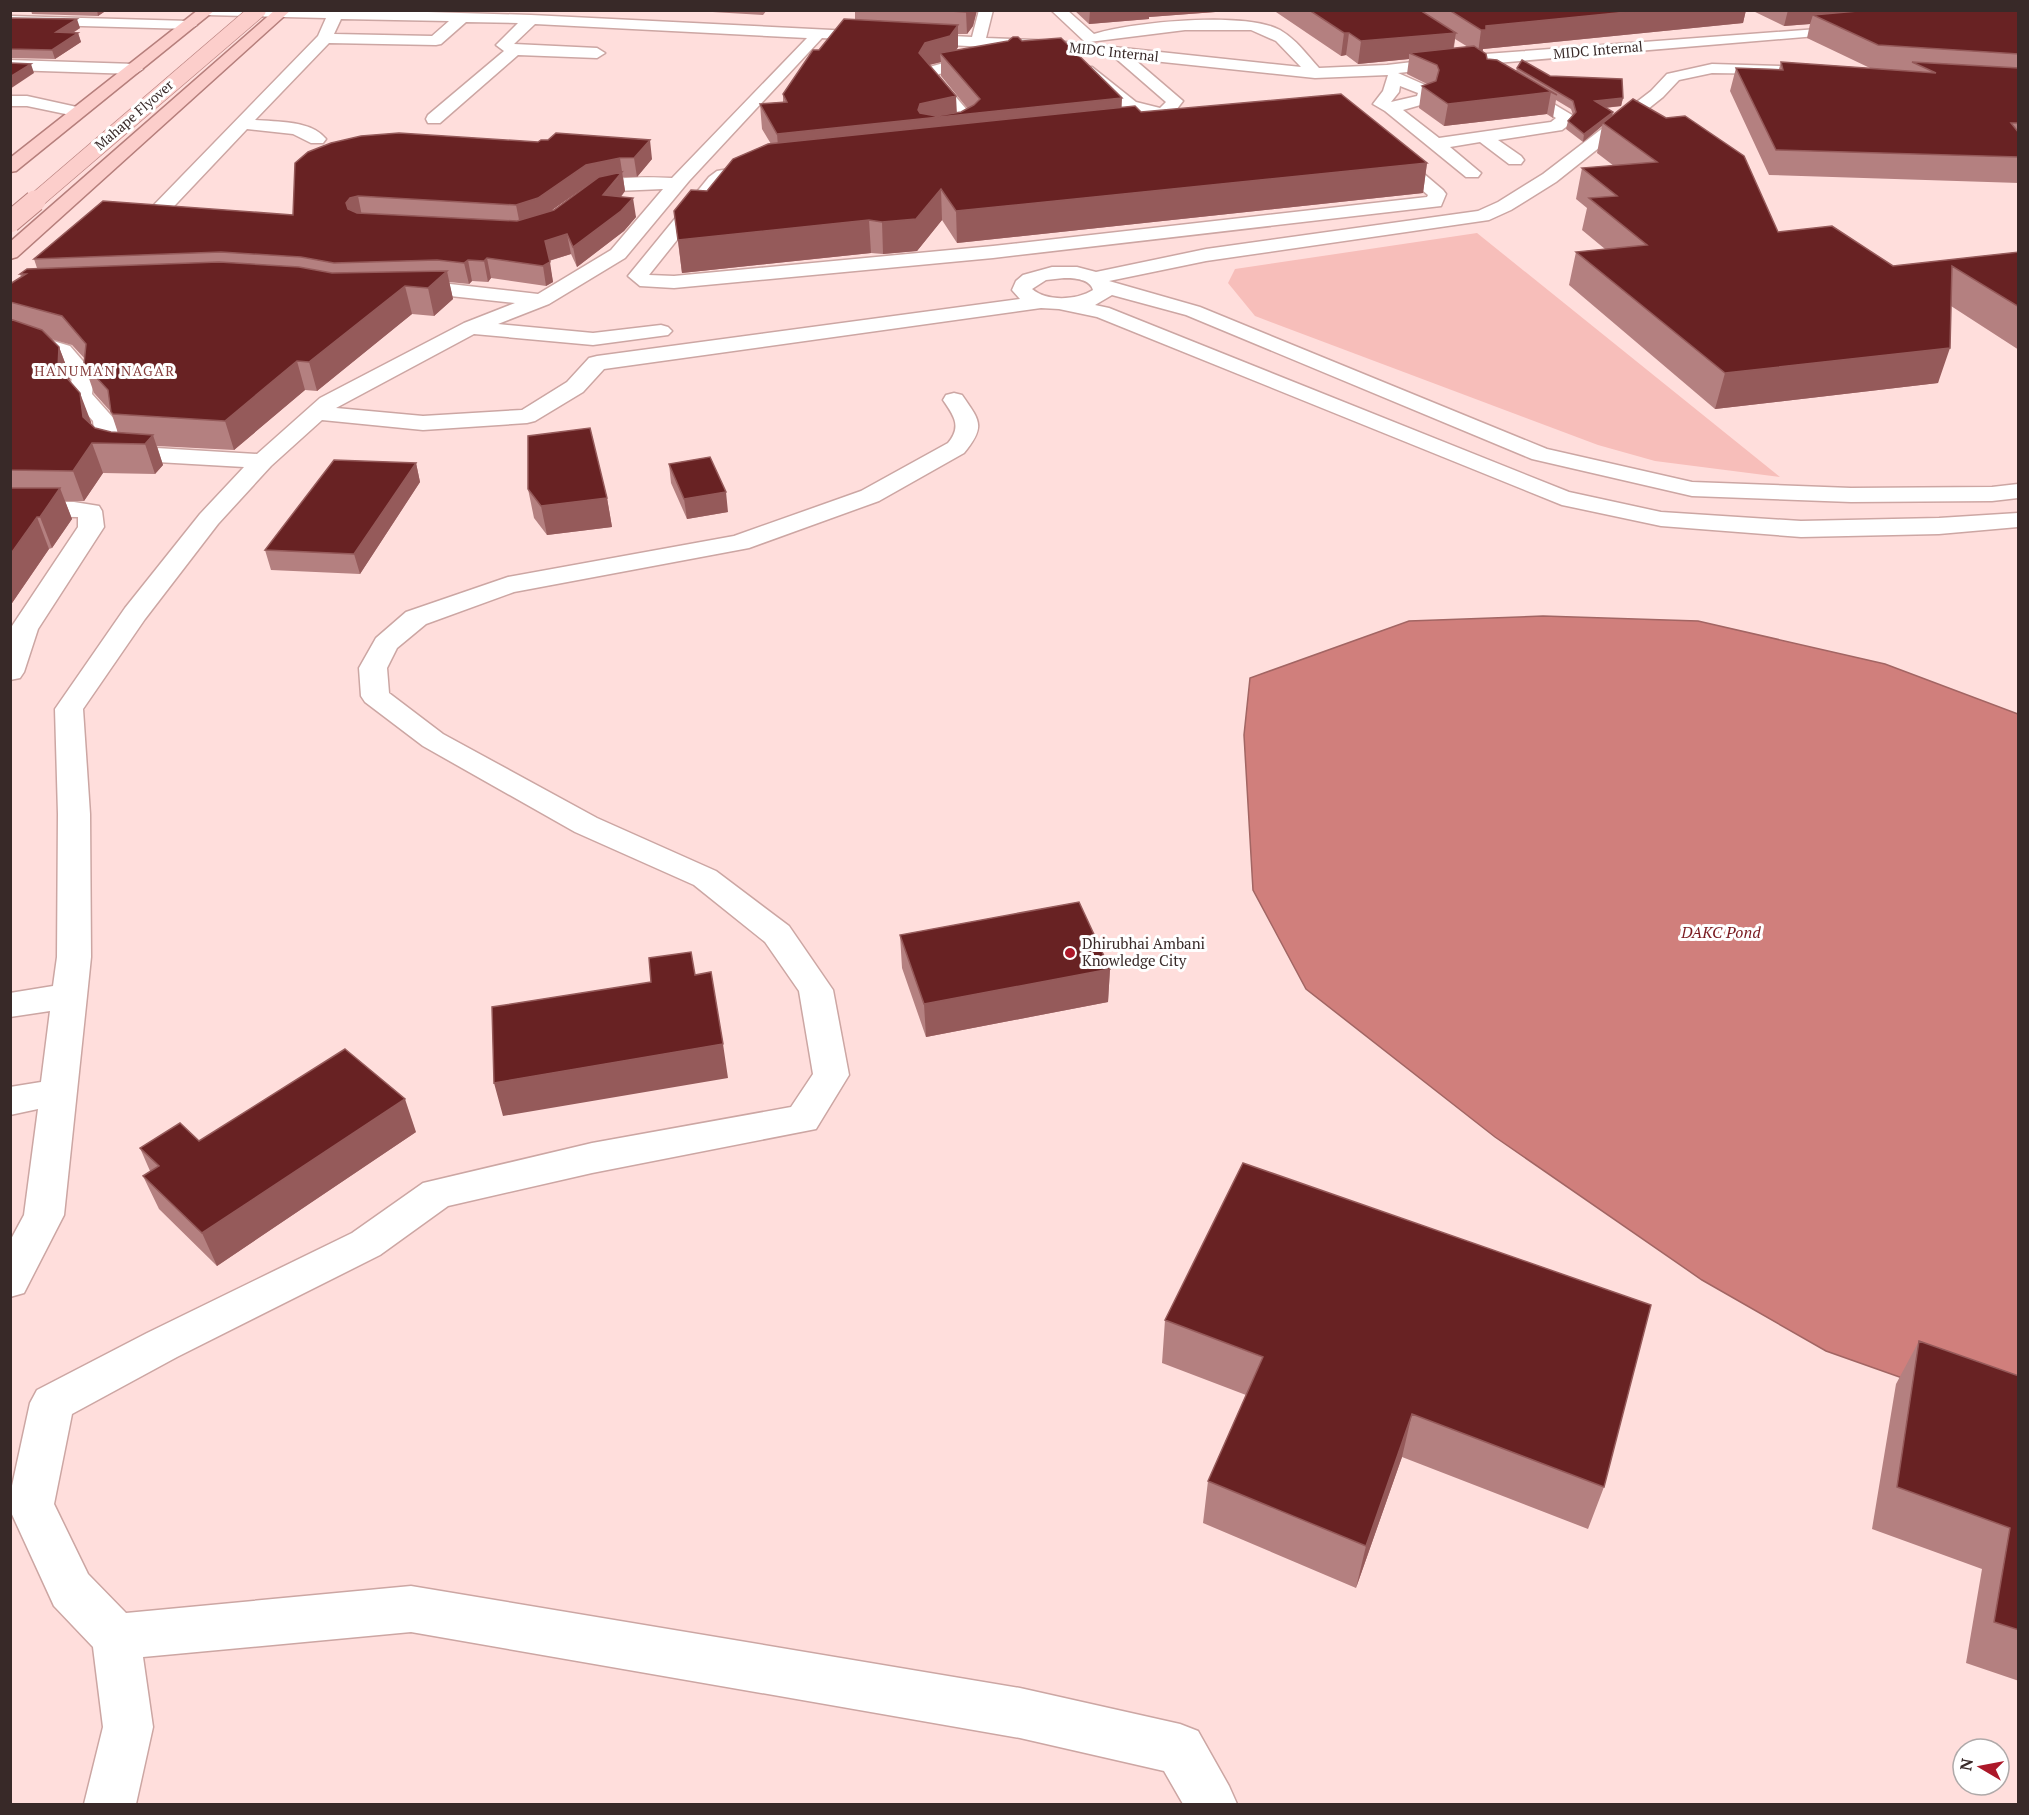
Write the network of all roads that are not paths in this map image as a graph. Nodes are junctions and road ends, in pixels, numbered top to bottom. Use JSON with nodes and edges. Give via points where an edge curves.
{"nodes":[{"id":1,"x":20,"y":10,"type":"edge"},
{"id":2,"x":234,"y":10,"type":"edge"},
{"id":3,"x":258,"y":10,"type":"edge"},
{"id":4,"x":663,"y":10,"type":"edge"},
{"id":5,"x":986,"y":10,"type":"edge"},
{"id":6,"x":1058,"y":10,"type":"edge"},
{"id":7,"x":208,"y":11,"type":"edge"},
{"id":8,"x":283,"y":11,"type":"edge"},
{"id":9,"x":337,"y":12,"type":"edge"},
{"id":10,"x":523,"y":16,"type":"edge"},
{"id":11,"x":463,"y":17,"type":"junction"},
{"id":12,"x":778,"y":17,"type":"dead end"},
{"id":13,"x":10,"y":18,"type":"edge"},
{"id":14,"x":1752,"y":20,"type":"dead end"},
{"id":15,"x":190,"y":25,"type":"junction"},
{"id":16,"x":1869,"y":27,"type":"edge"},
{"id":17,"x":817,"y":34,"type":"junction"},
{"id":18,"x":1799,"y":34,"type":"junction"},
{"id":19,"x":1780,"y":35,"type":"junction"},
{"id":20,"x":177,"y":36,"type":"junction"},
{"id":21,"x":70,"y":37,"type":"edge"},
{"id":22,"x":325,"y":38,"type":"junction"},
{"id":23,"x":1089,"y":38,"type":"junction"},
{"id":24,"x":978,"y":42,"type":"junction"},
{"id":25,"x":1854,"y":43,"type":"edge"},
{"id":26,"x":1057,"y":46,"type":"junction"},
{"id":27,"x":1453,"y":48,"type":"edge"},
{"id":28,"x":514,"y":50,"type":"junction"},
{"id":29,"x":1118,"y":52,"type":"junction"},
{"id":30,"x":597,"y":53,"type":"dead end"},
{"id":31,"x":182,"y":54,"type":"dead end"},
{"id":32,"x":1472,"y":60,"type":"junction"},
{"id":33,"x":10,"y":65,"type":"edge"},
{"id":34,"x":1799,"y":71,"type":"edge"},
{"id":35,"x":131,"y":72,"type":"junction"},
{"id":36,"x":1315,"y":73,"type":"junction"},
{"id":37,"x":1390,"y":74,"type":"junction"},
{"id":38,"x":10,"y":75,"type":"edge"},
{"id":39,"x":1438,"y":84,"type":"edge"},
{"id":40,"x":1417,"y":86,"type":"junction"},
{"id":41,"x":10,"y":101,"type":"edge"},
{"id":42,"x":1380,"y":106,"type":"junction"},
{"id":43,"x":80,"y":112,"type":"junction"},
{"id":44,"x":1168,"y":119,"type":"junction"},
{"id":45,"x":434,"y":120,"type":"dead end"},
{"id":46,"x":1193,"y":122,"type":"edge"},
{"id":47,"x":245,"y":124,"type":"junction"},
{"id":48,"x":1137,"y":128,"type":"edge"},
{"id":49,"x":1527,"y":130,"type":"junction"},
{"id":50,"x":921,"y":133,"type":"edge"},
{"id":51,"x":1483,"y":137,"type":"junction"},
{"id":52,"x":317,"y":139,"type":"dead end"},
{"id":53,"x":1376,"y":142,"type":"edge"},
{"id":54,"x":1543,"y":142,"type":"dead end"},
{"id":55,"x":1435,"y":144,"type":"junction"},
{"id":56,"x":1515,"y":160,"type":"dead end"},
{"id":57,"x":780,"y":166,"type":"edge"},
{"id":58,"x":10,"y":167,"type":"edge"},
{"id":59,"x":1472,"y":173,"type":"dead end"},
{"id":60,"x":676,"y":184,"type":"junction"},
{"id":61,"x":568,"y":211,"type":"edge"},
{"id":62,"x":154,"y":216,"type":"edge"},
{"id":63,"x":10,"y":222,"type":"edge"},
{"id":64,"x":10,"y":253,"type":"edge"},
{"id":65,"x":1099,"y":283,"type":"junction"},
{"id":66,"x":1023,"y":285,"type":"junction"},
{"id":67,"x":387,"y":292,"type":"edge"},
{"id":68,"x":542,"y":300,"type":"junction"},
{"id":69,"x":907,"y":300,"type":"dead end"},
{"id":70,"x":1041,"y":302,"type":"junction"},
{"id":71,"x":1066,"y":305,"type":"junction"},
{"id":72,"x":471,"y":327,"type":"junction"},
{"id":73,"x":686,"y":327,"type":"dead end"},
{"id":74,"x":10,"y":334,"type":"edge"},
{"id":75,"x":593,"y":339,"type":"junction"},
{"id":76,"x":597,"y":363,"type":"junction"},
{"id":77,"x":954,"y":400,"type":"dead end"},
{"id":78,"x":317,"y":413,"type":"junction"},
{"id":79,"x":263,"y":461,"type":"junction"},
{"id":80,"x":1755,"y":491,"type":"junction"},
{"id":81,"x":2019,"y":491,"type":"edge"},
{"id":82,"x":10,"y":509,"type":"edge"},
{"id":83,"x":2019,"y":520,"type":"edge"},
{"id":84,"x":1801,"y":529,"type":"junction"},
{"id":85,"x":17,"y":629,"type":"edge"},
{"id":86,"x":10,"y":672,"type":"edge"},
{"id":87,"x":69,"y":996,"type":"junction"},
{"id":88,"x":10,"y":1005,"type":"edge"},
{"id":89,"x":58,"y":1092,"type":"junction"},
{"id":90,"x":10,"y":1101,"type":"edge"},
{"id":91,"x":10,"y":1281,"type":"edge"},
{"id":92,"x":21,"y":1507,"type":"edge"},
{"id":93,"x":116,"y":1637,"type":"junction"},
{"id":94,"x":110,"y":1804,"type":"edge"},
{"id":95,"x":1211,"y":1804,"type":"edge"}],
"edges":[{"from":1,"to":13,"type":"street"},
{"from":2,"to":31,"type":"main road"},
{"from":3,"to":63,"type":"main road","name":"Mahape Flyover","bridge":true},
{"from":4,"to":12,"type":"street"},
{"from":5,"to":24,"type":"street"},
{"from":6,"to":23,"type":"street"},
{"from":7,"to":8,"type":"street","name":"MIDC Internal"},
{"from":7,"to":15,"type":"main road"},
{"from":8,"to":9,"type":"street","name":"MIDC Internal"},
{"from":8,"to":64,"type":"main road"},
{"from":9,"to":11,"type":"street","name":"MIDC Internal"},
{"from":9,"to":22,"type":"street"},
{"from":10,"to":11,"type":"street","name":"MIDC Internal"},
{"from":10,"to":17,"type":"street","name":"MIDC Internal"},
{"from":10,"to":28,"type":"street","via":[[504,45]]},
{"from":11,"to":22,"type":"street","via":[[436,41]]},
{"from":13,"to":15,"type":"street"},
{"from":14,"to":19,"type":"street"},
{"from":15,"to":20,"type":"main road"},
{"from":16,"to":18,"type":"street","name":"MIDC Internal"},
{"from":17,"to":24,"type":"street","name":"MIDC Internal"},
{"from":17,"to":60,"type":"street"},
{"from":18,"to":19,"type":"street","name":"MIDC Internal"},
{"from":18,"to":25,"type":"street","via":[[1823,44]]},
{"from":19,"to":32,"type":"street","name":"MIDC Internal"},
{"from":20,"to":21,"type":"street"},
{"from":20,"to":35,"type":"main road"},
{"from":22,"to":47,"type":"street"},
{"from":23,"to":26,"type":"street"},
{"from":23,"to":36,"type":"street","via":[[1242,23],[1269,30],[1283,39]]},
{"from":24,"to":26,"type":"street","name":"MIDC Internal"},
{"from":26,"to":29,"type":"street","name":"MIDC Internal"},
{"from":26,"to":44,"type":"street","via":[[1130,106]]},
{"from":26,"to":50,"type":"street","via":[[1045,54],[932,71],[930,76],[970,123],[955,130]]},
{"from":27,"to":32,"type":"street"},
{"from":28,"to":30,"type":"street"},
{"from":28,"to":45,"type":"street"},
{"from":29,"to":36,"type":"street","name":"MIDC Internal"},
{"from":29,"to":44,"type":"street","via":[[1175,101]]},
{"from":32,"to":37,"type":"street","name":"MIDC Internal"},
{"from":32,"to":49,"type":"street","via":[[1564,115],[1556,126]]},
{"from":33,"to":35,"type":"street"},
{"from":34,"to":65,"type":"street","via":[[1721,69],[1670,78],[1657,94],[1532,190],[1504,208],[1482,216],[1206,255]]},
{"from":35,"to":38,"type":"street"},
{"from":35,"to":43,"type":"main road"},
{"from":36,"to":37,"type":"street","name":"MIDC Internal"},
{"from":37,"to":40,"type":"street"},
{"from":37,"to":42,"type":"street","via":[[1391,92]]},
{"from":39,"to":40,"type":"street"},
{"from":40,"to":42,"type":"street","via":[[1426,91],[1425,99],[1408,105]]},
{"from":41,"to":43,"type":"street"},
{"from":42,"to":55,"type":"street"},
{"from":43,"to":58,"type":"main road"},
{"from":44,"to":46,"type":"street"},
{"from":44,"to":48,"type":"street"},
{"from":47,"to":52,"type":"street","via":[[297,129]]},
{"from":47,"to":62,"type":"street"},
{"from":49,"to":51,"type":"street"},
{"from":49,"to":54,"type":"street"},
{"from":51,"to":55,"type":"street"},
{"from":51,"to":56,"type":"street"},
{"from":53,"to":57,"type":"street","via":[[1437,194],[1435,202],[993,252],[674,282],[646,282],[638,276],[715,181],[723,175]]},
{"from":55,"to":59,"type":"street"},
{"from":60,"to":61,"type":"street","via":[[609,186],[595,190]]},
{"from":60,"to":68,"type":"street","via":[[618,254]]},
{"from":65,"to":66,"type":"street","via":[[1073,272],[1053,272],[1036,276]]},
{"from":65,"to":71,"type":"street","via":[[1102,293],[1089,301]]},
{"from":65,"to":80,"type":"street","via":[[1193,310],[1540,454],[1692,489]]},
{"from":66,"to":69,"type":"street"},
{"from":66,"to":70,"type":"street","via":[[1025,295]]},
{"from":67,"to":68,"type":"street","via":[[441,289]]},
{"from":68,"to":72,"type":"street"},
{"from":70,"to":71,"type":"street"},
{"from":70,"to":76,"type":"street"},
{"from":71,"to":84,"type":"street","via":[[1102,312],[1562,498],[1661,519]]},
{"from":72,"to":75,"type":"street"},
{"from":72,"to":78,"type":"street","via":[[338,397]]},
{"from":73,"to":75,"type":"street"},
{"from":74,"to":79,"type":"street","via":[[62,351],[83,374],[81,395],[105,422],[107,446],[111,450]]},
{"from":75,"to":76,"type":"street"},
{"from":76,"to":78,"type":"street","via":[[575,387],[527,416],[423,423]]},
{"from":77,"to":92,"type":"street","via":[[968,419],[966,436],[956,448],[870,496],[740,543],[508,585],[416,618],[386,644],[373,668],[375,696],[432,740],[586,825],[705,878],[777,934],[816,990],[831,1075],[803,1119],[592,1158],[437,1194],[366,1244],[52,1403]]},
{"from":78,"to":79,"type":"street"},
{"from":79,"to":87,"type":"street","via":[[209,519],[135,614],[69,709],[74,814],[74,957]]},
{"from":80,"to":81,"type":"street","via":[[1851,495]]},
{"from":80,"to":84,"type":"street"},
{"from":82,"to":85,"type":"street","via":[[90,511],[92,527]]},
{"from":83,"to":84,"type":"street"},
{"from":85,"to":86,"type":"street"},
{"from":87,"to":88,"type":"street"},
{"from":87,"to":89,"type":"street"},
{"from":89,"to":90,"type":"street"},
{"from":89,"to":91,"type":"street","via":[[44,1215]]},
{"from":92,"to":93,"type":"street","via":[[71,1590]]},
{"from":93,"to":94,"type":"street","via":[[128,1726]]},
{"from":93,"to":95,"type":"street","via":[[411,1609],[1020,1713],[1180,1749]]}]}
